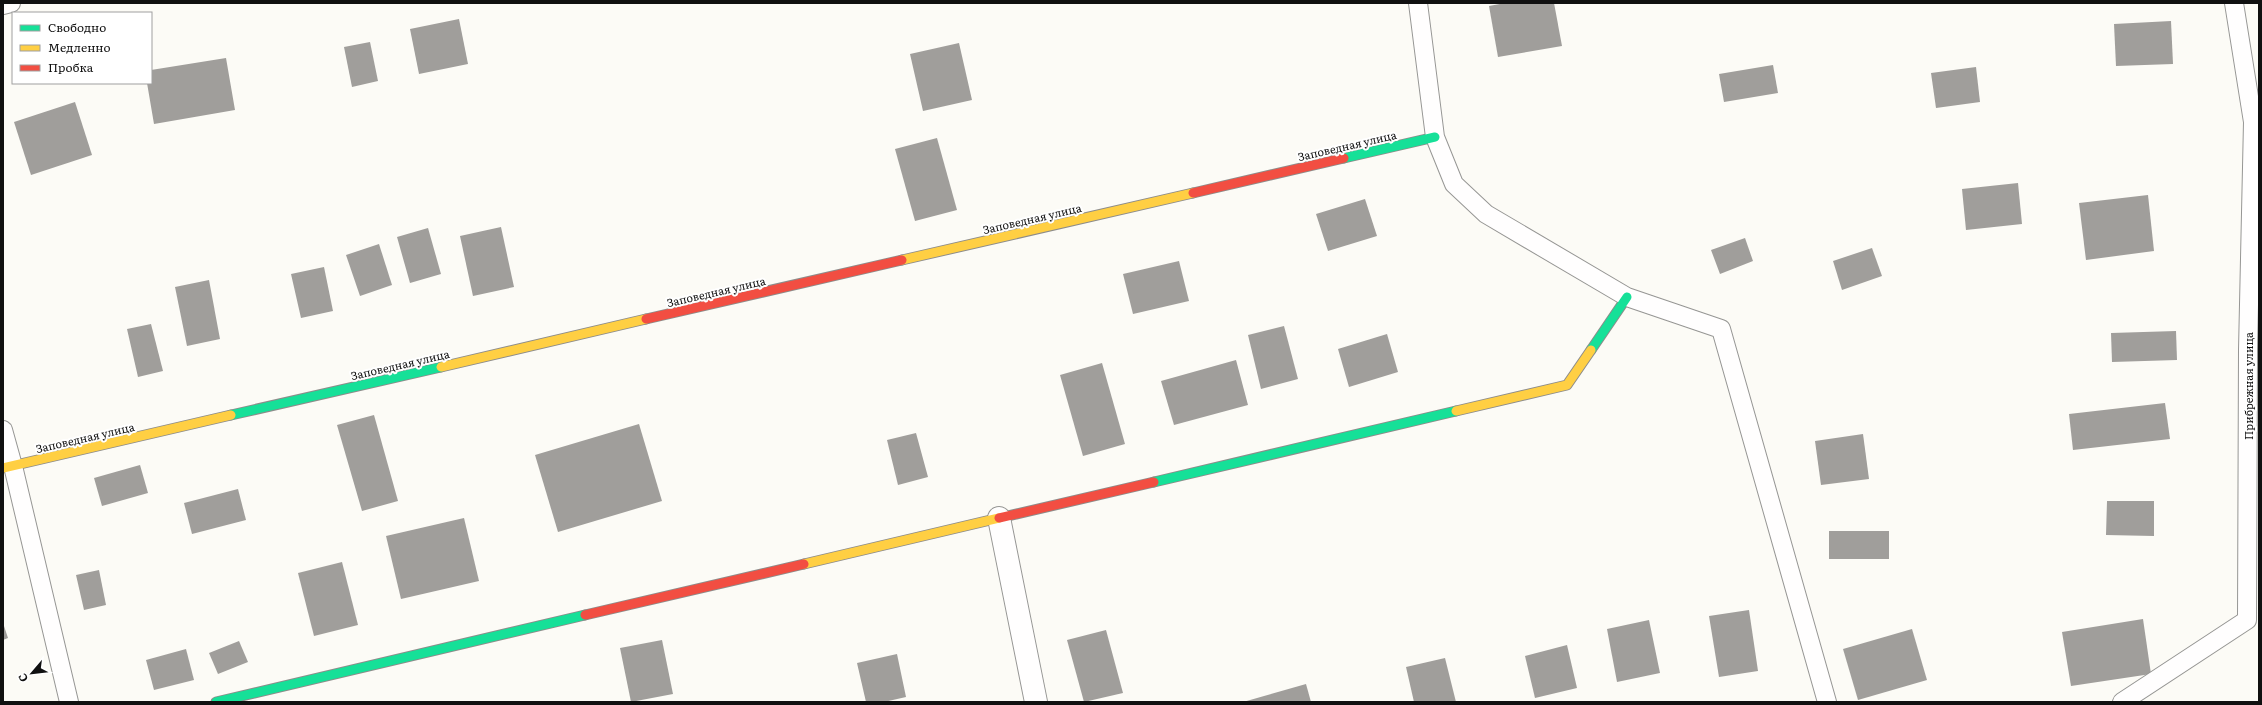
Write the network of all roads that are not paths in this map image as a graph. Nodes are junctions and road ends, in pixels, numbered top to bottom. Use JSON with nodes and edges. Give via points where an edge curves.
{"nodes":[{"id":1,"x":11,"y":3,"type":"edge"},
{"id":2,"x":1418,"y":3,"type":"edge"},
{"id":3,"x":2234,"y":3,"type":"edge"},
{"id":4,"x":3,"y":5,"type":"edge"},
{"id":5,"x":1434,"y":137,"type":"junction"},
{"id":6,"x":1627,"y":297,"type":"junction"},
{"id":7,"x":3,"y":430,"type":"edge"},
{"id":8,"x":8,"y":467,"type":"edge"},
{"id":9,"x":999,"y":518,"type":"junction"},
{"id":10,"x":70,"y":702,"type":"edge"},
{"id":11,"x":216,"y":702,"type":"edge"},
{"id":12,"x":1036,"y":702,"type":"edge"},
{"id":13,"x":1827,"y":702,"type":"edge"},
{"id":14,"x":2122,"y":702,"type":"edge"}],
"edges":[{"from":1,"to":4,"type":"lane"},
{"from":2,"to":5,"type":"lane"},
{"from":3,"to":14,"type":"lane","name":"Прибрежная улица","via":[[2254,122],[2248,350],[2247,620]]},
{"from":5,"to":6,"type":"lane","via":[[1454,184],[1486,214]]},
{"from":5,"to":8,"type":"street","name":"Заповедная улица"},
{"from":6,"to":9,"type":"street","via":[[1567,385]]},
{"from":6,"to":13,"type":"lane","via":[[1721,329]]},
{"from":7,"to":8,"type":"lane"},
{"from":8,"to":10,"type":"lane"},
{"from":9,"to":11,"type":"street"},
{"from":9,"to":12,"type":"street"}]}
